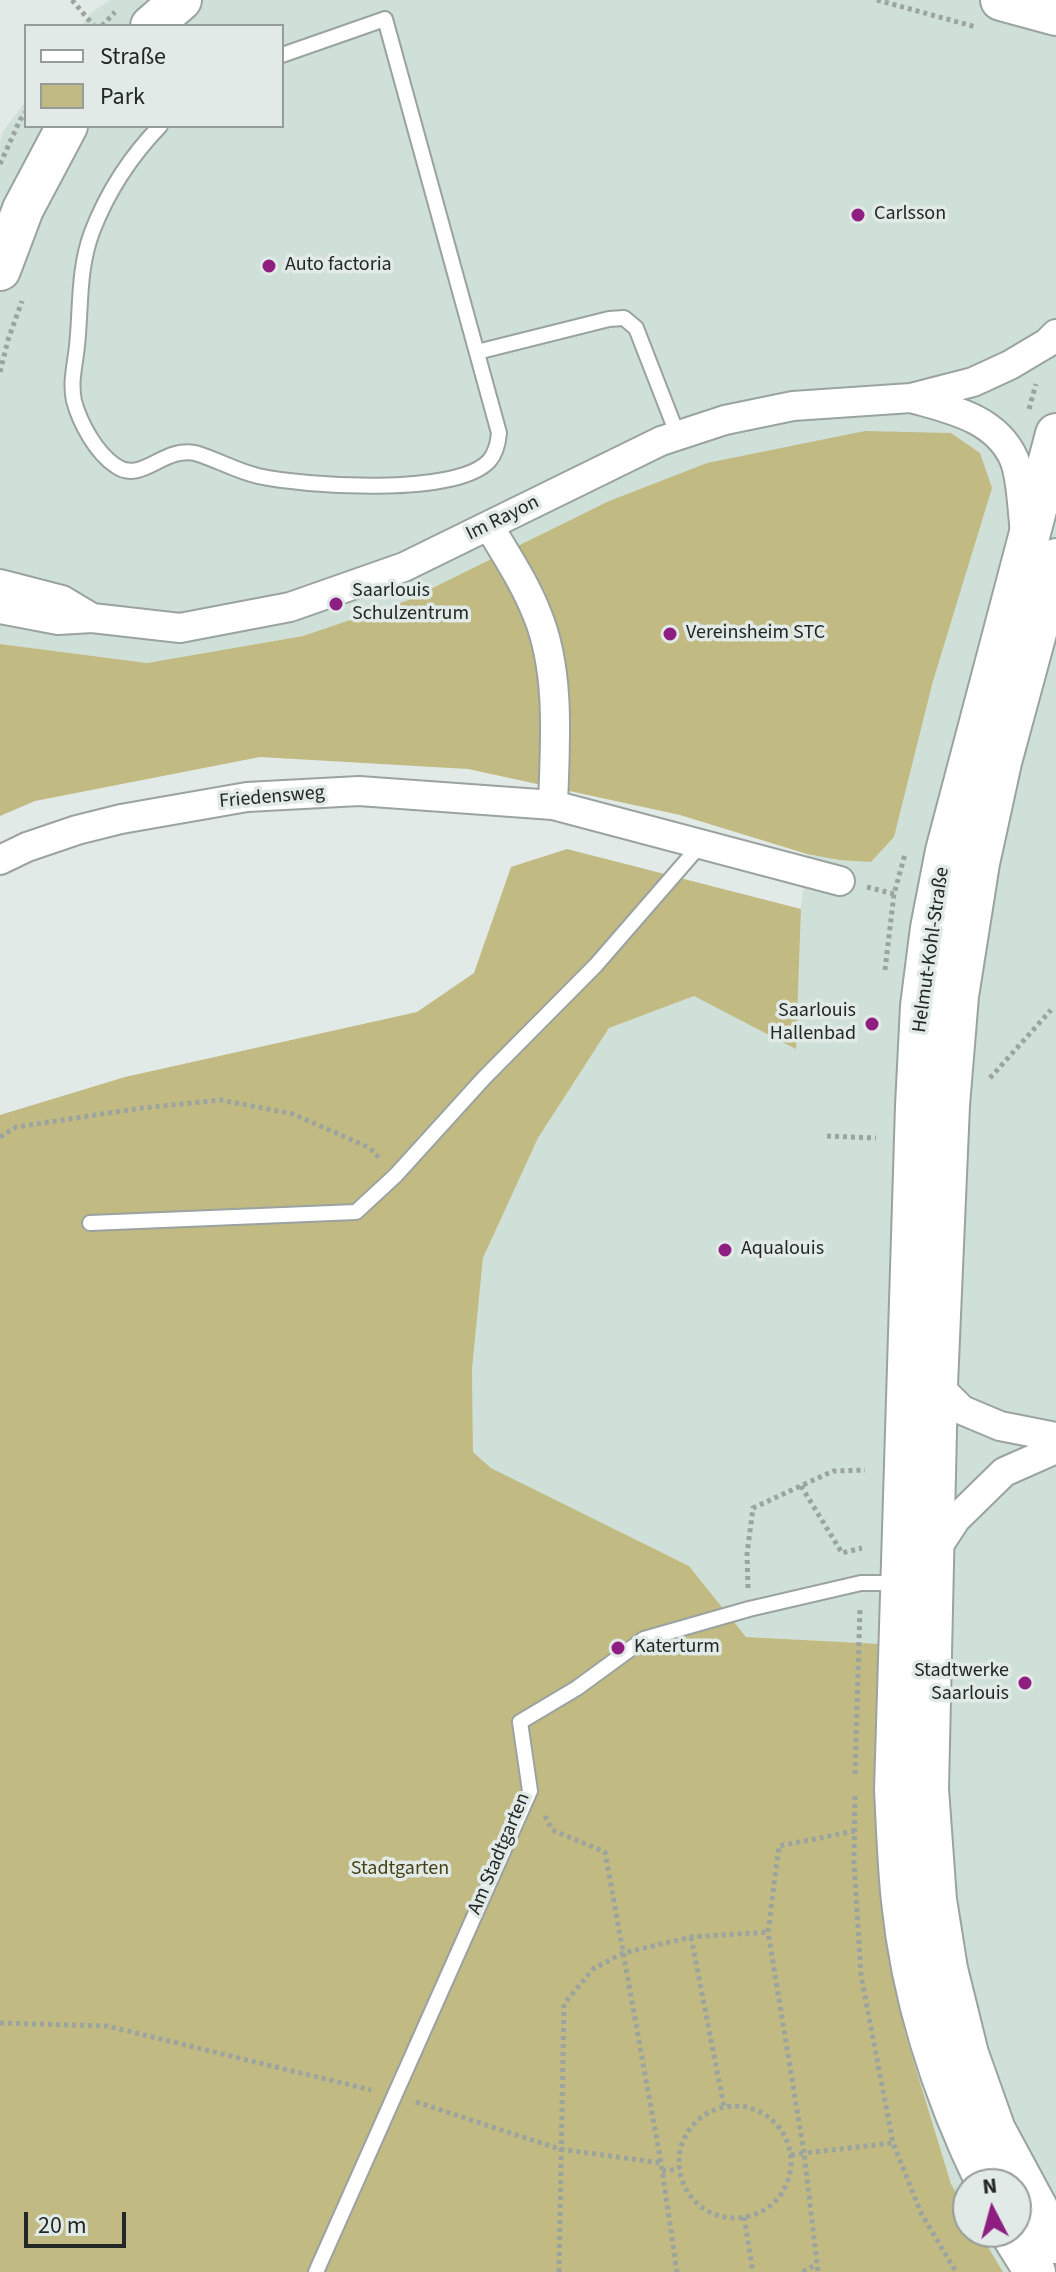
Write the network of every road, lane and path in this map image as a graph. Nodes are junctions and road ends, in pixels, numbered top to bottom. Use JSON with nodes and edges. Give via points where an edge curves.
{"nodes":[{"id":1,"x":72,"y":0,"type":"edge"},
{"id":2,"x":181,"y":0,"type":"edge"},
{"id":3,"x":877,"y":0,"type":"edge"},
{"id":4,"x":993,"y":15,"type":"edge"},
{"id":5,"x":1056,"y":15,"type":"edge"},
{"id":6,"x":92,"y":24,"type":"edge"},
{"id":7,"x":153,"y":24,"type":"edge"},
{"id":8,"x":284,"y":54,"type":"edge"},
{"id":9,"x":24,"y":115,"type":"edge"},
{"id":10,"x":66,"y":128,"type":"edge"},
{"id":11,"x":158,"y":128,"type":"edge"},
{"id":12,"x":0,"y":164,"type":"edge"},
{"id":13,"x":0,"y":270,"type":"edge"},
{"id":14,"x":1056,"y":334,"type":"edge"},
{"id":15,"x":477,"y":352,"type":"junction"},
{"id":16,"x":911,"y":398,"type":"junction"},
{"id":17,"x":1056,"y":434,"type":"edge"},
{"id":18,"x":678,"y":436,"type":"junction"},
{"id":19,"x":489,"y":526,"type":"junction"},
{"id":20,"x":1042,"y":551,"type":"edge"},
{"id":21,"x":1056,"y":597,"type":"edge"},
{"id":22,"x":1,"y":604,"type":"edge"},
{"id":23,"x":1034,"y":638,"type":"junction"},
{"id":24,"x":553,"y":805,"type":"junction"},
{"id":25,"x":702,"y":843,"type":"junction"},
{"id":26,"x":0,"y":860,"type":"edge"},
{"id":27,"x":840,"y":881,"type":"dead end"},
{"id":28,"x":1051,"y":1010,"type":"dead end"},
{"id":29,"x":986,"y":1083,"type":"dead end"},
{"id":30,"x":827,"y":1136,"type":"dead end"},
{"id":31,"x":0,"y":1137,"type":"edge"},
{"id":32,"x":876,"y":1138,"type":"dead end"},
{"id":33,"x":396,"y":1175,"type":"junction"},
{"id":34,"x":90,"y":1223,"type":"dead end"},
{"id":35,"x":937,"y":1385,"type":"junction"},
{"id":36,"x":1056,"y":1437,"type":"edge"},
{"id":37,"x":1056,"y":1449,"type":"edge"},
{"id":38,"x":865,"y":1470,"type":"dead end"},
{"id":39,"x":801,"y":1486,"type":"junction"},
{"id":40,"x":862,"y":1548,"type":"dead end"},
{"id":41,"x":935,"y":1551,"type":"junction"},
{"id":42,"x":902,"y":1583,"type":"junction"},
{"id":43,"x":749,"y":1609,"type":"junction"},
{"id":44,"x":530,"y":1791,"type":"junction"},
{"id":45,"x":855,"y":1831,"type":"dead end"},
{"id":46,"x":768,"y":1932,"type":"junction"},
{"id":47,"x":691,"y":1937,"type":"junction"},
{"id":48,"x":623,"y":1953,"type":"junction"},
{"id":49,"x":0,"y":2023,"type":"edge"},
{"id":50,"x":394,"y":2095,"type":"junction"},
{"id":51,"x":724,"y":2107,"type":"junction"},
{"id":52,"x":893,"y":2143,"type":"dead end"},
{"id":53,"x":559,"y":2149,"type":"junction"},
{"id":54,"x":804,"y":2153,"type":"junction"},
{"id":55,"x":791,"y":2155,"type":"junction"},
{"id":56,"x":661,"y":2163,"type":"junction"},
{"id":57,"x":979,"y":2168,"type":"edge"},
{"id":58,"x":679,"y":2169,"type":"junction"},
{"id":59,"x":662,"y":2171,"type":"junction"},
{"id":60,"x":744,"y":2217,"type":"junction"},
{"id":61,"x":1056,"y":2243,"type":"edge"},
{"id":62,"x":1020,"y":2248,"type":"edge"},
{"id":63,"x":817,"y":2264,"type":"junction"},
{"id":64,"x":316,"y":2272,"type":"edge"},
{"id":65,"x":559,"y":2272,"type":"edge"},
{"id":66,"x":677,"y":2272,"type":"edge"},
{"id":67,"x":753,"y":2272,"type":"edge"},
{"id":68,"x":803,"y":2272,"type":"edge"},
{"id":69,"x":818,"y":2272,"type":"edge"},
{"id":70,"x":1035,"y":2272,"type":"edge"}],
"edges":[{"from":1,"to":6,"type":"path"},
{"from":2,"to":7,"type":"street"},
{"from":3,"to":4,"type":"path"},
{"from":4,"to":5,"type":"street"},
{"from":8,"to":15,"type":"lane","via":[[385,19]]},
{"from":9,"to":12,"type":"path"},
{"from":10,"to":13,"type":"street","via":[[23,209]]},
{"from":11,"to":15,"type":"lane","via":[[107,198],[83,262],[74,400],[98,449],[115,466],[139,471],[180,451],[258,476],[324,485],[453,479],[480,468],[498,445]]},
{"from":14,"to":16,"type":"street","name":"Im Rayon","via":[[973,382]]},
{"from":15,"to":18,"type":"lane","via":[[624,318],[636,328]]},
{"from":16,"to":18,"type":"street","name":"Im Rayon","via":[[793,406]]},
{"from":16,"to":20,"type":"street","name":"Im Rayon","via":[[962,412],[1001,438],[1014,461]]},
{"from":17,"to":20,"type":"street","name":"Helmut-Kohl-Straße"},
{"from":18,"to":19,"type":"street","name":"Im Rayon"},
{"from":19,"to":22,"type":"street","name":"Im Rayon","via":[[404,567],[290,607],[180,628],[92,618],[62,600]]},
{"from":19,"to":24,"type":"street","via":[[538,616],[548,654],[556,741]]},
{"from":20,"to":23,"type":"street","name":"Helmut-Kohl-Straße"},
{"from":20,"to":42,"type":"street","name":"Helmut-Kohl-Straße","via":[[946,851],[931,928],[916,1106]]},
{"from":21,"to":23,"type":"street"},
{"from":23,"to":35,"type":"street","name":"Helmut-Kohl-Straße","via":[[979,863],[958,996]]},
{"from":24,"to":25,"type":"street","name":"Friedensweg"},
{"from":24,"to":26,"type":"street","name":"Friedensweg","via":[[359,791],[247,797],[91,826]]},
{"from":25,"to":27,"type":"street","name":"Friedensweg"},
{"from":25,"to":33,"type":"lane","via":[[596,965]]},
{"from":28,"to":29,"type":"path"},
{"from":30,"to":32,"type":"path"},
{"from":31,"to":33,"type":"path","via":[[16,1127],[221,1100],[293,1114],[370,1148]]},
{"from":33,"to":34,"type":"lane","via":[[356,1212]]},
{"from":35,"to":36,"type":"street","via":[[962,1410],[1000,1426]]},
{"from":35,"to":41,"type":"street","name":"Helmut-Kohl-Straße"},
{"from":37,"to":41,"type":"street","via":[[1004,1472],[956,1519]]},
{"from":38,"to":39,"type":"path","via":[[833,1471]]},
{"from":39,"to":40,"type":"path","via":[[842,1553]]},
{"from":39,"to":43,"type":"path","via":[[753,1508],[747,1554]]},
{"from":41,"to":61,"type":"street","name":"Helmut-Kohl-Straße","via":[[928,1789],[947,1969],[968,2054],[995,2130]]},
{"from":42,"to":43,"type":"lane","name":"Am Stadtgarten","via":[[861,1583]]},
{"from":42,"to":57,"type":"street","name":"Helmut-Kohl-Straße","via":[[895,1790],[902,1903],[937,2065]]},
{"from":43,"to":44,"type":"lane","name":"Am Stadtgarten","via":[[644,1639],[520,1722]]},
{"from":44,"to":48,"type":"path","via":[[552,1830],[605,1852]]},
{"from":44,"to":50,"type":"lane","name":"Am Stadtgarten"},
{"from":45,"to":46,"type":"path","via":[[779,1846]]},
{"from":46,"to":47,"type":"path"},
{"from":46,"to":54,"type":"path"},
{"from":47,"to":48,"type":"path"},
{"from":47,"to":51,"type":"path"},
{"from":48,"to":53,"type":"path","via":[[593,1969],[564,2004]]},
{"from":48,"to":56,"type":"path"},
{"from":49,"to":50,"type":"path","via":[[107,2026]]},
{"from":50,"to":53,"type":"path"},
{"from":50,"to":64,"type":"lane","name":"Am Stadtgarten"},
{"from":51,"to":55,"type":"path","via":[[760,2111],[786,2137]]},
{"from":51,"to":58,"type":"path","via":[[694,2123],[679,2153]]},
{"from":52,"to":54,"type":"path"},
{"from":53,"to":56,"type":"path"},
{"from":53,"to":65,"type":"path"},
{"from":54,"to":55,"type":"path"},
{"from":54,"to":63,"type":"path"},
{"from":55,"to":60,"type":"path","via":[[785,2188],[760,2212]]},
{"from":56,"to":59,"type":"path"},
{"from":58,"to":59,"type":"path"},
{"from":58,"to":60,"type":"path","via":[[684,2186],[702,2206],[726,2217]]},
{"from":59,"to":66,"type":"path"},
{"from":60,"to":67,"type":"path"},
{"from":62,"to":70,"type":"street"},
{"from":63,"to":68,"type":"path"},
{"from":63,"to":69,"type":"path"}]}
